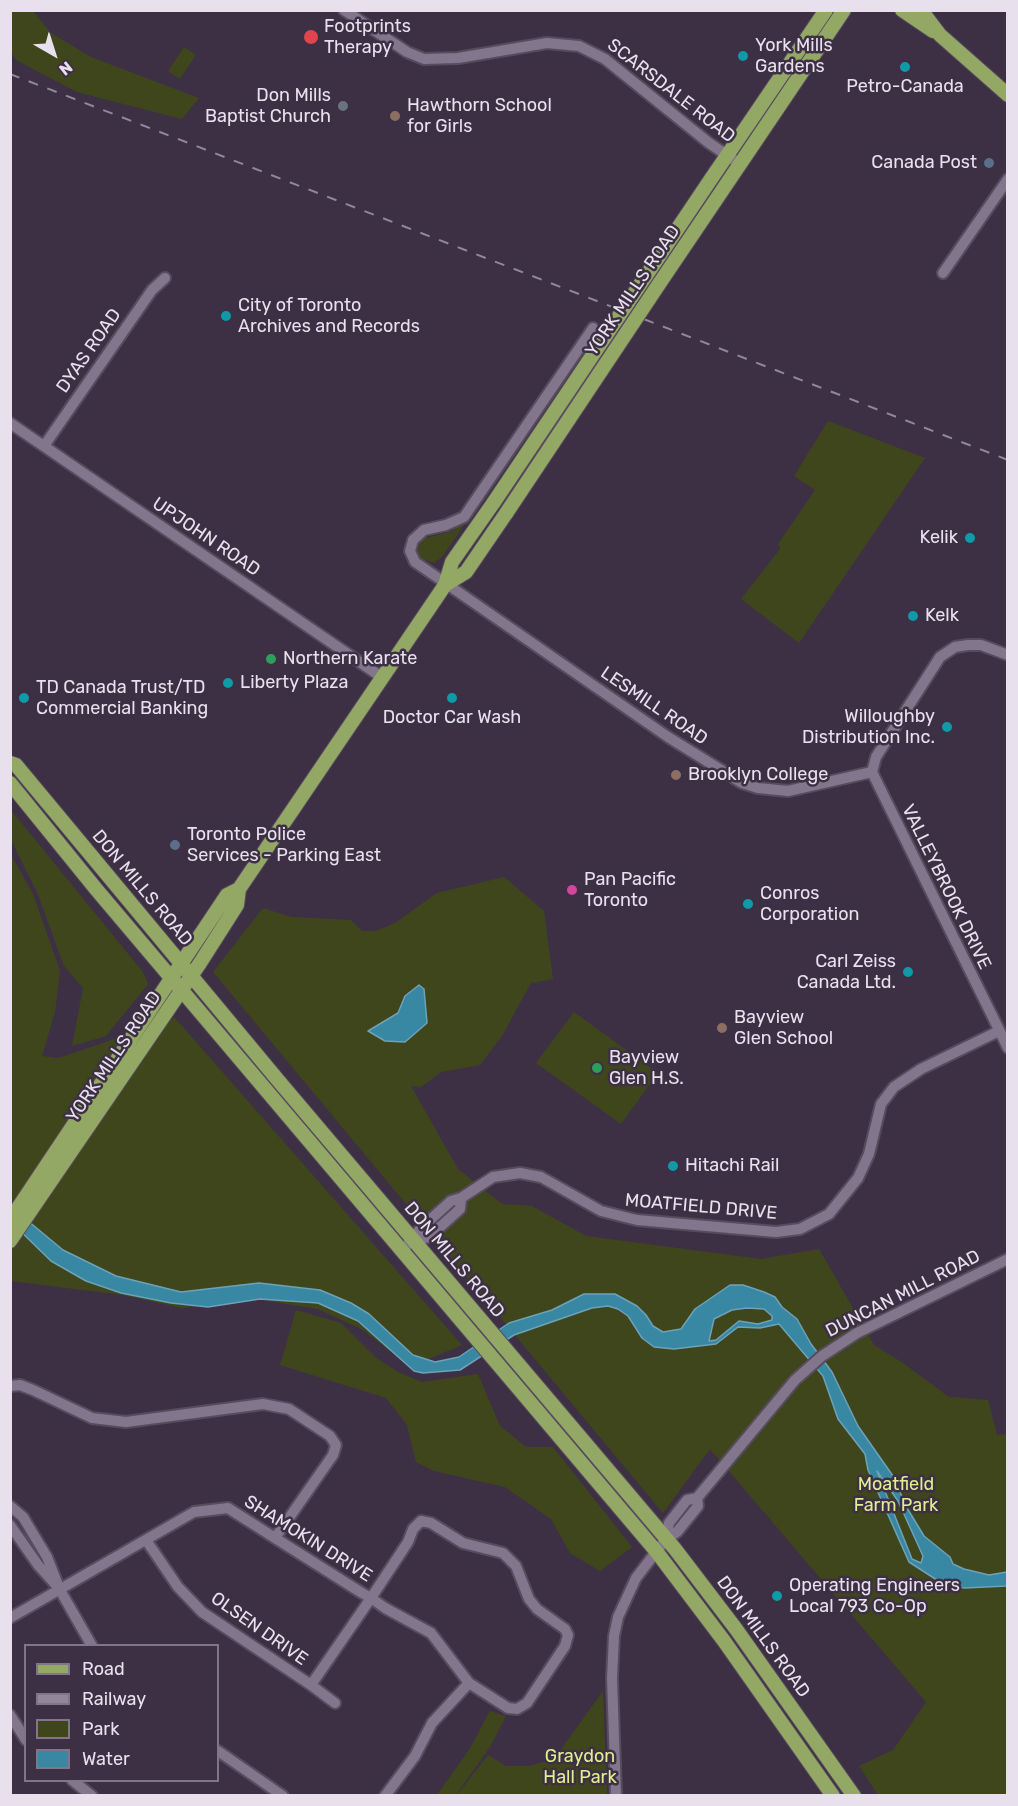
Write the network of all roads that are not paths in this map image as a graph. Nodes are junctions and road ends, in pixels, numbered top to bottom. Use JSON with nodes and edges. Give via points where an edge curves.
{"nodes":[{"id":1,"x":344,"y":10,"type":"edge"},
{"id":2,"x":826,"y":10,"type":"edge"},
{"id":3,"x":844,"y":10,"type":"edge"},
{"id":4,"x":902,"y":10,"type":"edge"},
{"id":5,"x":921,"y":10,"type":"edge"},
{"id":6,"x":940,"y":35,"type":"junction"},
{"id":7,"x":1008,"y":95,"type":"edge"},
{"id":8,"x":727,"y":156,"type":"junction"},
{"id":9,"x":740,"y":164,"type":"junction"},
{"id":10,"x":1008,"y":179,"type":"edge"},
{"id":11,"x":943,"y":273,"type":"dead end"},
{"id":12,"x":165,"y":278,"type":"dead end"},
{"id":13,"x":593,"y":328,"type":"dead end"},
{"id":14,"x":10,"y":423,"type":"edge"},
{"id":15,"x":44,"y":446,"type":"junction"},
{"id":16,"x":446,"y":585,"type":"junction"},
{"id":17,"x":1008,"y":655,"type":"edge"},
{"id":18,"x":383,"y":678,"type":"junction"},
{"id":19,"x":10,"y":763,"type":"edge"},
{"id":20,"x":872,"y":772,"type":"junction"},
{"id":21,"x":10,"y":783,"type":"edge"},
{"id":22,"x":44,"y":798,"type":"junction"},
{"id":23,"x":32,"y":808,"type":"junction"},
{"id":24,"x":98,"y":863,"type":"junction"},
{"id":25,"x":84,"y":872,"type":"junction"},
{"id":26,"x":239,"y":890,"type":"junction"},
{"id":27,"x":181,"y":964,"type":"junction"},
{"id":28,"x":191,"y":975,"type":"junction"},
{"id":29,"x":172,"y":977,"type":"junction"},
{"id":30,"x":182,"y":988,"type":"junction"},
{"id":31,"x":999,"y":1031,"type":"junction"},
{"id":32,"x":1008,"y":1048,"type":"edge"},
{"id":33,"x":41,"y":1186,"type":"junction"},
{"id":34,"x":10,"y":1220,"type":"edge"},
{"id":35,"x":414,"y":1240,"type":"junction"},
{"id":36,"x":10,"y":1241,"type":"edge"},
{"id":37,"x":403,"y":1250,"type":"junction"},
{"id":38,"x":1008,"y":1259,"type":"edge"},
{"id":39,"x":455,"y":1300,"type":"junction"},
{"id":40,"x":10,"y":1386,"type":"edge"},
{"id":41,"x":539,"y":1400,"type":"junction"},
{"id":42,"x":10,"y":1506,"type":"edge"},
{"id":43,"x":10,"y":1525,"type":"edge"},
{"id":44,"x":275,"y":1538,"type":"junction"},
{"id":45,"x":666,"y":1539,"type":"junction"},
{"id":46,"x":146,"y":1540,"type":"junction"},
{"id":47,"x":656,"y":1551,"type":"junction"},
{"id":48,"x":60,"y":1590,"type":"junction"},
{"id":49,"x":370,"y":1598,"type":"junction"},
{"id":50,"x":10,"y":1618,"type":"edge"},
{"id":51,"x":91,"y":1644,"type":"edge"},
{"id":52,"x":469,"y":1683,"type":"junction"},
{"id":53,"x":310,"y":1685,"type":"junction"},
{"id":54,"x":335,"y":1703,"type":"dead end"},
{"id":55,"x":517,"y":1709,"type":"joint"},
{"id":56,"x":10,"y":1715,"type":"edge"},
{"id":57,"x":24,"y":1737,"type":"edge"},
{"id":58,"x":219,"y":1752,"type":"edge"},
{"id":59,"x":74,"y":1782,"type":"edge"},
{"id":60,"x":92,"y":1796,"type":"edge"},
{"id":61,"x":283,"y":1796,"type":"edge"},
{"id":62,"x":385,"y":1796,"type":"edge"},
{"id":63,"x":616,"y":1796,"type":"edge"},
{"id":64,"x":833,"y":1796,"type":"edge"},
{"id":65,"x":854,"y":1796,"type":"edge"}],
"edges":[{"from":1,"to":8,"type":"street","name":"SCARSDALE ROAD","via":[[424,59],[458,58],[552,42],[579,46],[605,59]]},
{"from":2,"to":8,"type":"main road","name":"YORK MILLS ROAD"},
{"from":3,"to":9,"type":"main road","name":"YORK MILLS ROAD"},
{"from":4,"to":6,"type":"main road"},
{"from":5,"to":6,"type":"main road"},
{"from":6,"to":7,"type":"main road"},
{"from":8,"to":9,"type":"street","name":"SCARSDALE ROAD"},
{"from":8,"to":16,"type":"main road","name":"YORK MILLS ROAD","bridge":true,"via":[[452,562]]},
{"from":9,"to":16,"type":"main road","name":"YORK MILLS ROAD","bridge":true,"via":[[466,572]]},
{"from":10,"to":11,"type":"street"},
{"from":12,"to":15,"type":"street","name":"DYAS ROAD","via":[[152,290]]},
{"from":13,"to":16,"type":"street","name":"YORK MILLS ROAD","via":[[464,517],[424,530],[413,540],[410,551],[415,562]]},
{"from":14,"to":15,"type":"street","name":"UPJOHN ROAD"},
{"from":15,"to":18,"type":"street","name":"UPJOHN ROAD"},
{"from":16,"to":18,"type":"main road","name":"YORK MILLS ROAD"},
{"from":16,"to":20,"type":"street","name":"LESMILL ROAD","via":[[742,783],[788,791]]},
{"from":17,"to":20,"type":"street","via":[[981,645],[968,645],[955,647],[940,657],[876,757]]},
{"from":18,"to":26,"type":"main road","name":"YORK MILLS ROAD"},
{"from":19,"to":22,"type":"main road","name":"DON MILLS ROAD"},
{"from":20,"to":31,"type":"street","name":"VALLEYBROOK DRIVE"},
{"from":21,"to":23,"type":"main road","name":"DON MILLS ROAD"},
{"from":22,"to":23,"type":"main road"},
{"from":22,"to":24,"type":"main road","name":"DON MILLS ROAD"},
{"from":23,"to":25,"type":"main road","name":"DON MILLS ROAD"},
{"from":24,"to":25,"type":"main road"},
{"from":24,"to":27,"type":"main road","name":"DON MILLS ROAD"},
{"from":25,"to":29,"type":"main road","name":"DON MILLS ROAD"},
{"from":26,"to":27,"type":"main road","name":"YORK MILLS ROAD","via":[[227,895]]},
{"from":26,"to":28,"type":"main road","name":"YORK MILLS ROAD","via":[[237,905]]},
{"from":27,"to":28,"type":"main road","name":"DON MILLS ROAD"},
{"from":27,"to":29,"type":"main road","name":"YORK MILLS ROAD"},
{"from":28,"to":30,"type":"main road","name":"YORK MILLS ROAD"},
{"from":28,"to":35,"type":"main road","name":"DON MILLS ROAD"},
{"from":29,"to":30,"type":"main road","name":"DON MILLS ROAD"},
{"from":29,"to":33,"type":"main road","name":"YORK MILLS ROAD"},
{"from":30,"to":33,"type":"main road","name":"YORK MILLS ROAD"},
{"from":30,"to":37,"type":"main road","name":"DON MILLS ROAD"},
{"from":31,"to":32,"type":"street","name":"VALLEYBROOK DRIVE"},
{"from":31,"to":35,"type":"street","name":"MOATFIELD DRIVE","via":[[921,1069],[894,1087],[881,1104],[869,1154],[858,1178],[828,1214],[800,1229],[776,1232],[619,1217],[541,1177],[526,1174],[493,1177],[451,1201],[421,1228]]},
{"from":33,"to":34,"type":"main road","name":"YORK MILLS ROAD"},
{"from":33,"to":36,"type":"main road","name":"YORK MILLS ROAD"},
{"from":35,"to":37,"type":"street","name":"MOATFIELD DRIVE"},
{"from":35,"to":39,"type":"main road","name":"DON MILLS ROAD"},
{"from":37,"to":39,"type":"main road","name":"DON MILLS ROAD"},
{"from":38,"to":45,"type":"street","name":"DUNCAN MILL ROAD","via":[[845,1340],[822,1356],[795,1380],[697,1498],[698,1506],[677,1532]]},
{"from":39,"to":41,"type":"main road","name":"DON MILLS ROAD"},
{"from":40,"to":44,"type":"street","via":[[33,1390],[92,1419],[126,1422],[262,1404],[289,1409],[330,1436],[336,1445]]},
{"from":41,"to":45,"type":"main road","name":"DON MILLS ROAD"},
{"from":41,"to":47,"type":"main road","name":"DON MILLS ROAD"},
{"from":42,"to":48,"type":"street","via":[[23,1517],[47,1557]]},
{"from":43,"to":48,"type":"street"},
{"from":44,"to":46,"type":"street","name":"SHAMOKIN DRIVE","via":[[228,1508],[194,1512]]},
{"from":44,"to":49,"type":"street","name":"SHAMOKIN DRIVE"},
{"from":45,"to":47,"type":"street","name":"DUNCAN MILL ROAD"},
{"from":45,"to":65,"type":"main road","name":"DON MILLS ROAD","via":[[736,1629]]},
{"from":46,"to":48,"type":"street","name":"SHAMOKIN DRIVE"},
{"from":46,"to":53,"type":"street","name":"OLSEN DRIVE","via":[[178,1587],[202,1612]]},
{"from":47,"to":63,"type":"street","name":"DUNCAN MILL ROAD","via":[[625,1598],[614,1636]]},
{"from":47,"to":64,"type":"main road","name":"DON MILLS ROAD"},
{"from":48,"to":50,"type":"street","name":"SHAMOKIN DRIVE"},
{"from":48,"to":51,"type":"street"},
{"from":49,"to":52,"type":"street","name":"SHAMOKIN DRIVE","via":[[431,1633]]},
{"from":49,"to":53,"type":"street","name":"OLSEN DRIVE"},
{"from":49,"to":55,"type":"street","name":"OLSEN DRIVE","via":[[422,1521],[463,1543],[503,1553],[516,1566],[529,1599],[568,1635],[565,1646],[527,1703]]},
{"from":52,"to":55,"type":"street","name":"SHAMOKIN DRIVE","via":[[508,1708]]},
{"from":52,"to":62,"type":"street","via":[[432,1723],[415,1756]]},
{"from":53,"to":54,"type":"street","name":"OLSEN DRIVE"},
{"from":56,"to":57,"type":"street"},
{"from":58,"to":61,"type":"street"},
{"from":59,"to":60,"type":"street"}]}
